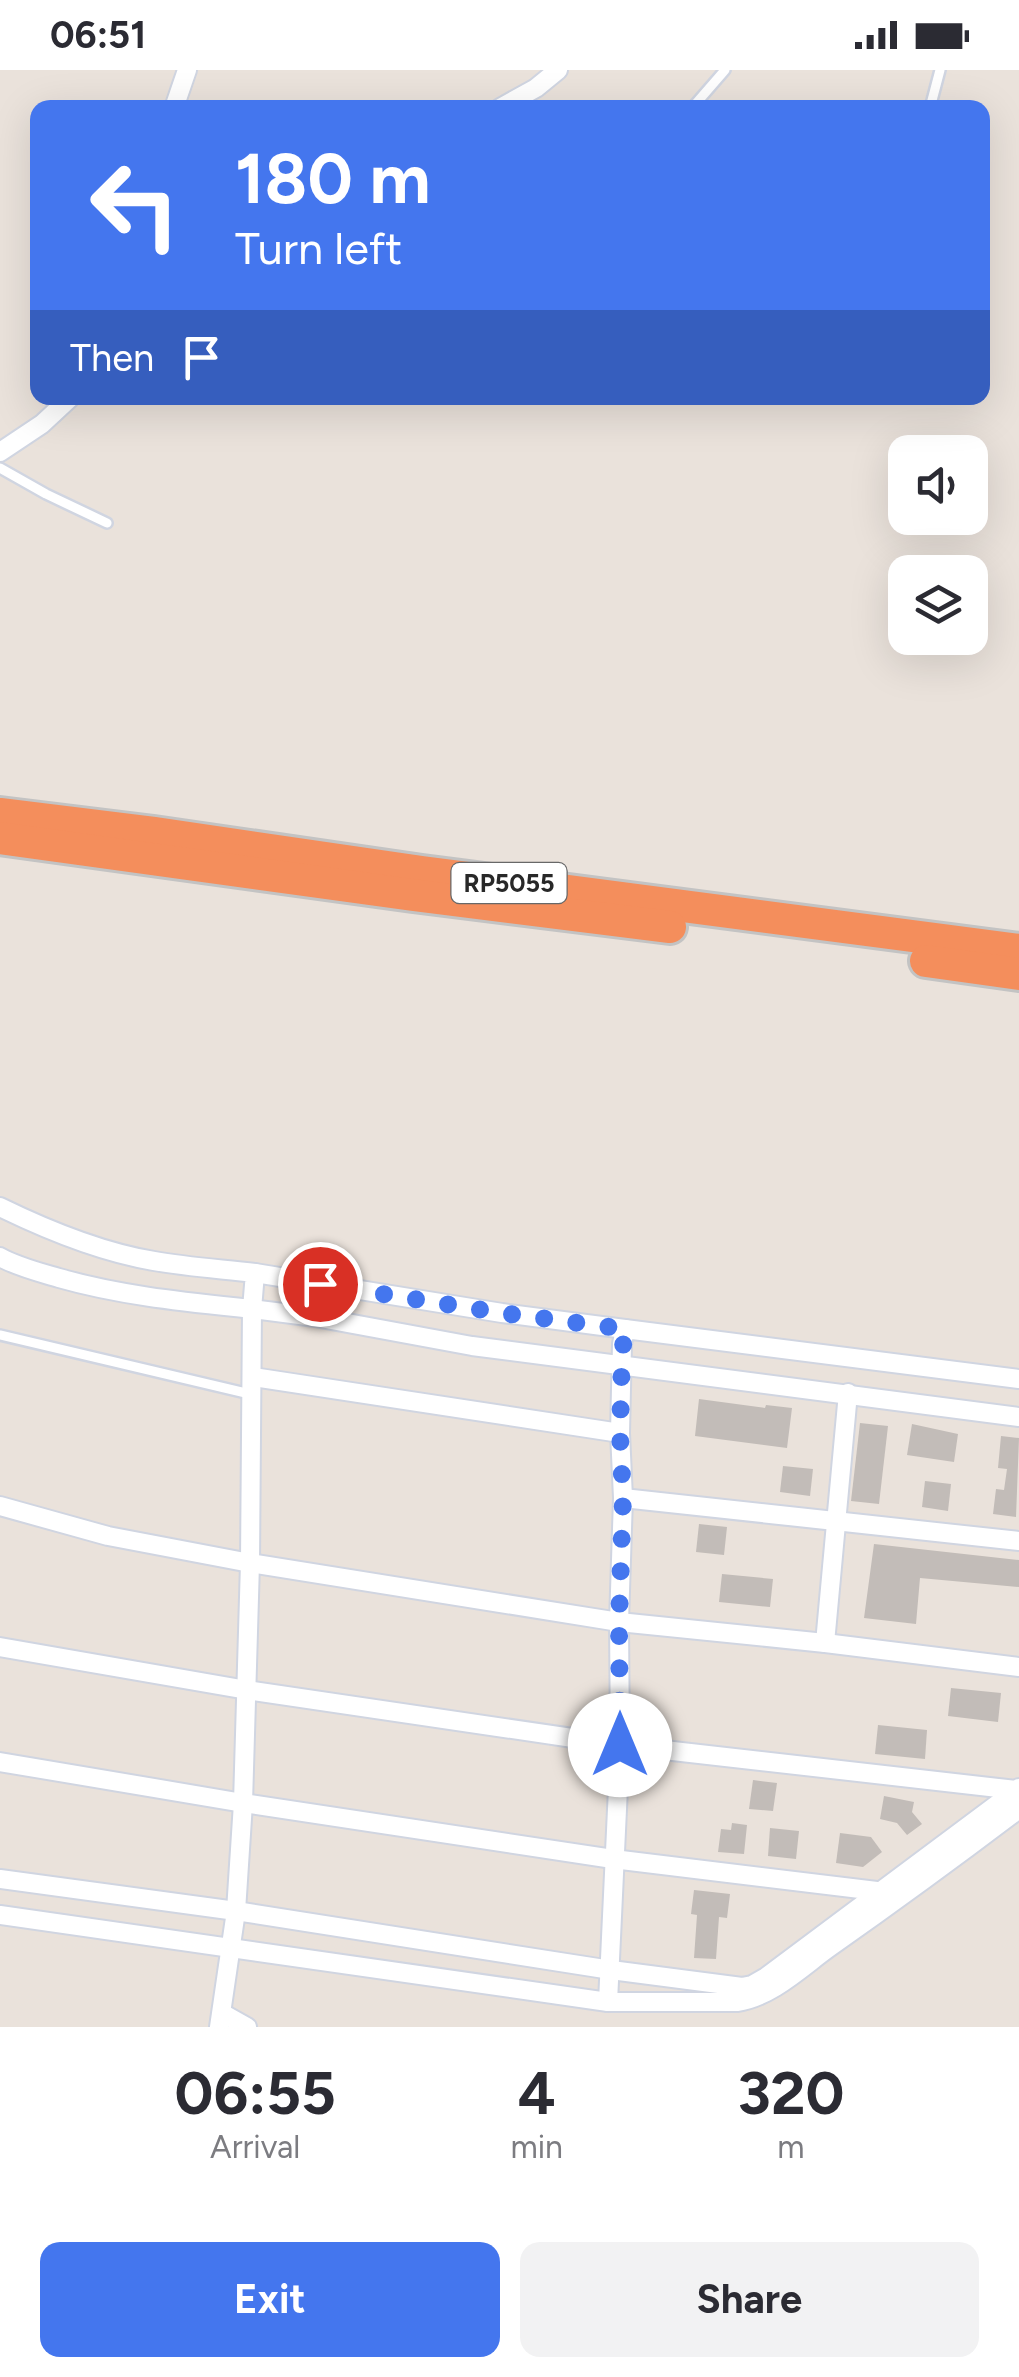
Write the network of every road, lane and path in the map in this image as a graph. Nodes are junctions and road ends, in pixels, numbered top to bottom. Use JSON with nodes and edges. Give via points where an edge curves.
{"nodes":[{"id":1,"x":187,"y":70,"type":"edge"},
{"id":2,"x":558,"y":70,"type":"edge"},
{"id":3,"x":725,"y":70,"type":"edge"},
{"id":4,"x":940,"y":70,"type":"edge"},
{"id":5,"x":177,"y":100,"type":"edge"},
{"id":6,"x":514,"y":100,"type":"edge"},
{"id":7,"x":699,"y":100,"type":"edge"},
{"id":8,"x":932,"y":100,"type":"edge"},
{"id":9,"x":62,"y":405,"type":"edge"},
{"id":10,"x":0,"y":452,"type":"edge"},
{"id":11,"x":0,"y":468,"type":"edge"},
{"id":12,"x":107,"y":523,"type":"dead end"},
{"id":13,"x":0,"y":814,"type":"edge"},
{"id":14,"x":0,"y":838,"type":"edge"},
{"id":15,"x":1019,"y":950,"type":"edge"},
{"id":16,"x":1019,"y":974,"type":"edge"},
{"id":17,"x":0,"y":1207,"type":"edge"},
{"id":18,"x":0,"y":1257,"type":"edge"},
{"id":19,"x":255,"y":1273,"type":"junction"},
{"id":20,"x":252,"y":1309,"type":"junction"},
{"id":21,"x":625,"y":1329,"type":"junction"},
{"id":22,"x":0,"y":1335,"type":"edge"},
{"id":23,"x":622,"y":1366,"type":"junction"},
{"id":24,"x":1019,"y":1379,"type":"edge"},
{"id":25,"x":253,"y":1386,"type":"junction"},
{"id":26,"x":848,"y":1393,"type":"junction"},
{"id":27,"x":1019,"y":1416,"type":"edge"},
{"id":28,"x":620,"y":1434,"type":"junction"},
{"id":29,"x":623,"y":1498,"type":"junction"},
{"id":30,"x":2,"y":1513,"type":"edge"},
{"id":31,"x":835,"y":1520,"type":"junction"},
{"id":32,"x":1019,"y":1541,"type":"edge"},
{"id":33,"x":250,"y":1564,"type":"junction"},
{"id":34,"x":619,"y":1622,"type":"junction"},
{"id":35,"x":824,"y":1643,"type":"junction"},
{"id":36,"x":0,"y":1647,"type":"edge"},
{"id":37,"x":1019,"y":1666,"type":"edge"},
{"id":38,"x":248,"y":1690,"type":"junction"},
{"id":39,"x":620,"y":1745,"type":"junction"},
{"id":40,"x":0,"y":1762,"type":"edge"},
{"id":41,"x":1018,"y":1795,"type":"edge"},
{"id":42,"x":243,"y":1802,"type":"junction"},
{"id":43,"x":614,"y":1859,"type":"junction"},
{"id":44,"x":0,"y":1879,"type":"edge"},
{"id":45,"x":879,"y":1891,"type":"junction"},
{"id":46,"x":904,"y":1894,"type":"junction"},
{"id":47,"x":236,"y":1911,"type":"junction"},
{"id":48,"x":0,"y":1916,"type":"edge"},
{"id":49,"x":232,"y":1949,"type":"junction"},
{"id":50,"x":611,"y":1970,"type":"junction"},
{"id":51,"x":608,"y":2002,"type":"junction"},
{"id":52,"x":221,"y":2020,"type":"edge"},
{"id":53,"x":247,"y":2027,"type":"edge"}],
"edges":[{"from":1,"to":5,"type":"street"},
{"from":2,"to":6,"type":"street"},
{"from":3,"to":7,"type":"lane"},
{"from":4,"to":8,"type":"lane"},
{"from":9,"to":10,"type":"street"},
{"from":11,"to":12,"type":"lane"},
{"from":13,"to":15,"type":"highway","number":"RP5055"},
{"from":14,"to":16,"type":"highway","number":"RP5055"},
{"from":17,"to":19,"type":"street","via":[[153,1262]]},
{"from":18,"to":20,"type":"street","via":[[87,1286]]},
{"from":19,"to":20,"type":"street"},
{"from":19,"to":21,"type":"street"},
{"from":20,"to":23,"type":"street"},
{"from":20,"to":25,"type":"street"},
{"from":21,"to":23,"type":"street"},
{"from":21,"to":24,"type":"street"},
{"from":22,"to":25,"type":"lane"},
{"from":23,"to":26,"type":"street"},
{"from":23,"to":28,"type":"street"},
{"from":25,"to":28,"type":"street"},
{"from":25,"to":33,"type":"street"},
{"from":26,"to":27,"type":"street"},
{"from":26,"to":31,"type":"street"},
{"from":28,"to":29,"type":"street"},
{"from":29,"to":31,"type":"street"},
{"from":29,"to":34,"type":"street"},
{"from":30,"to":33,"type":"street"},
{"from":31,"to":32,"type":"street"},
{"from":31,"to":35,"type":"street"},
{"from":33,"to":34,"type":"street"},
{"from":33,"to":38,"type":"street"},
{"from":34,"to":35,"type":"street"},
{"from":34,"to":39,"type":"street"},
{"from":35,"to":37,"type":"street"},
{"from":36,"to":38,"type":"street"},
{"from":38,"to":39,"type":"street"},
{"from":38,"to":42,"type":"street"},
{"from":39,"to":41,"type":"street"},
{"from":39,"to":43,"type":"street"},
{"from":40,"to":42,"type":"street"},
{"from":41,"to":45,"type":"street"},
{"from":41,"to":46,"type":"street"},
{"from":42,"to":43,"type":"street"},
{"from":42,"to":47,"type":"street"},
{"from":43,"to":45,"type":"street"},
{"from":43,"to":50,"type":"street"},
{"from":44,"to":47,"type":"street"},
{"from":45,"to":46,"type":"street"},
{"from":45,"to":50,"type":"street","via":[[752,1985]]},
{"from":46,"to":51,"type":"street","via":[[747,2000]]},
{"from":47,"to":49,"type":"street"},
{"from":47,"to":50,"type":"street"},
{"from":48,"to":49,"type":"street"},
{"from":49,"to":51,"type":"street"},
{"from":49,"to":52,"type":"street"},
{"from":50,"to":51,"type":"street"},
{"from":52,"to":53,"type":"street"}]}
